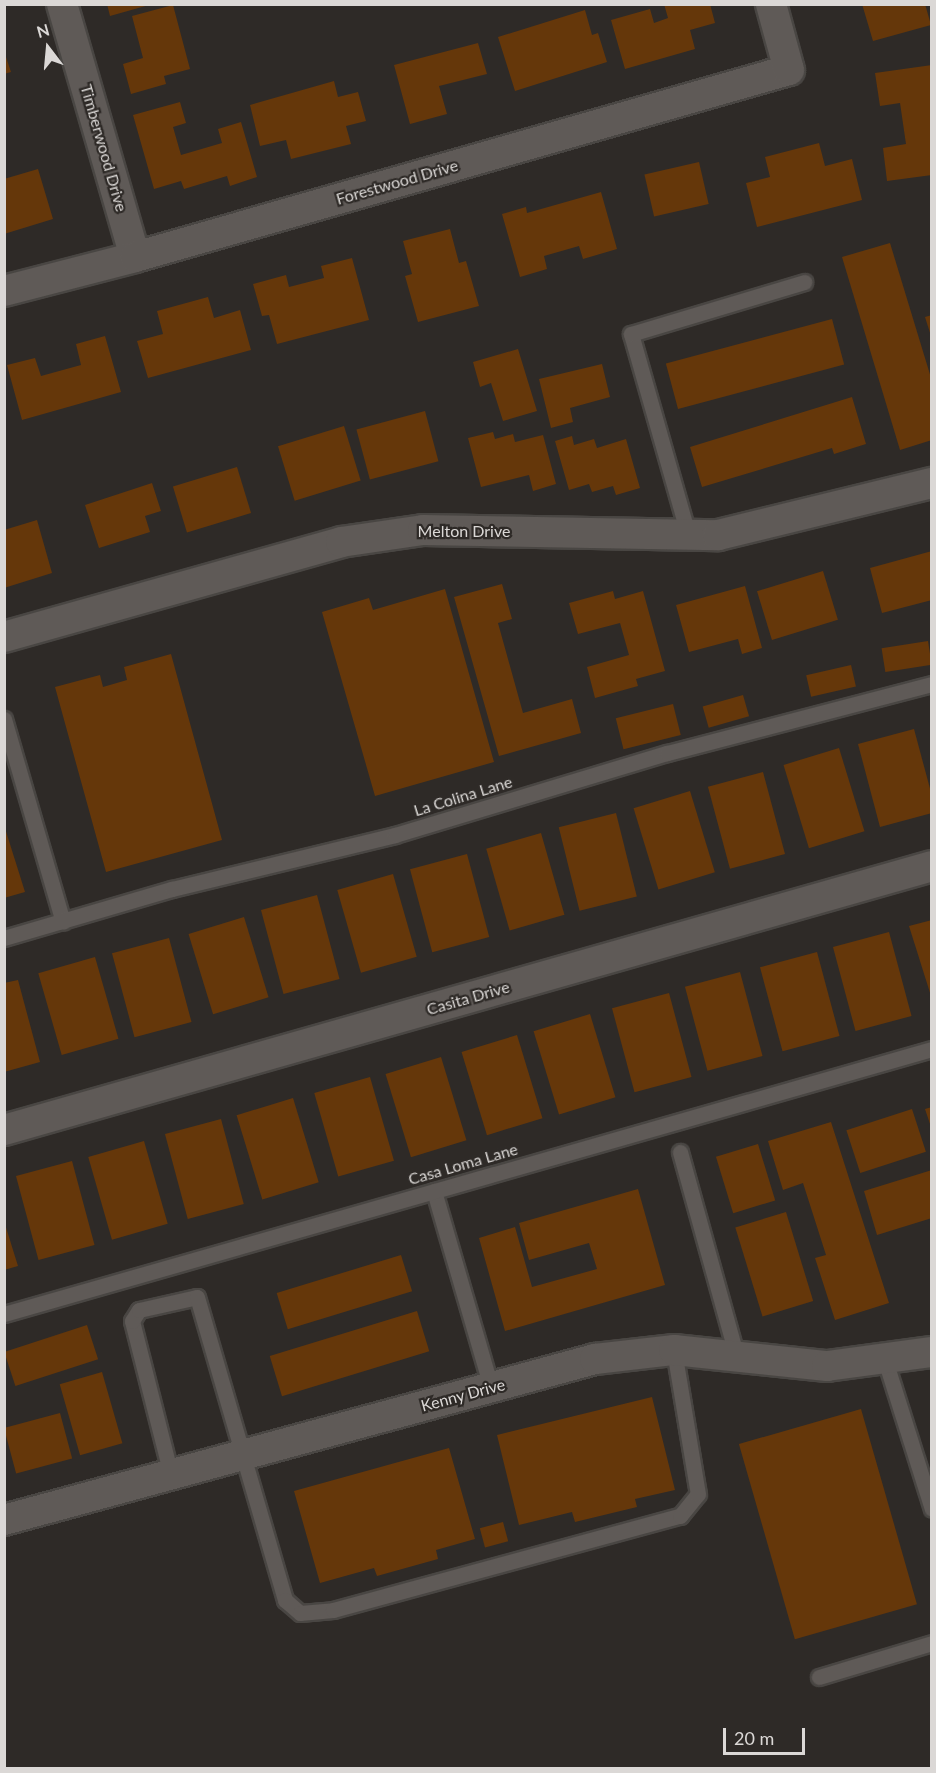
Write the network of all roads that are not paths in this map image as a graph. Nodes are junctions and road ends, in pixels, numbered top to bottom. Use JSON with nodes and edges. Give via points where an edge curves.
{"nodes":[{"id":1,"x":62,"y":4,"type":"edge"},
{"id":2,"x":771,"y":4,"type":"edge"},
{"id":3,"x":135,"y":257,"type":"junction"},
{"id":4,"x":804,"y":282,"type":"dead end"},
{"id":5,"x":4,"y":291,"type":"edge"},
{"id":6,"x":932,"y":483,"type":"edge"},
{"id":7,"x":688,"y":534,"type":"junction"},
{"id":8,"x":4,"y":637,"type":"edge"},
{"id":9,"x":932,"y":684,"type":"edge"},
{"id":10,"x":4,"y":718,"type":"edge"},
{"id":11,"x":932,"y":866,"type":"edge"},
{"id":12,"x":63,"y":922,"type":"junction"},
{"id":13,"x":4,"y":938,"type":"edge"},
{"id":14,"x":932,"y":1049,"type":"edge"},
{"id":15,"x":4,"y":1130,"type":"edge"},
{"id":16,"x":680,"y":1152,"type":"dead end"},
{"id":17,"x":434,"y":1191,"type":"junction"},
{"id":18,"x":4,"y":1314,"type":"edge"},
{"id":19,"x":674,"y":1350,"type":"junction"},
{"id":20,"x":932,"y":1352,"type":"edge"},
{"id":21,"x":737,"y":1357,"type":"junction"},
{"id":22,"x":885,"y":1360,"type":"junction"},
{"id":23,"x":491,"y":1387,"type":"junction"},
{"id":24,"x":242,"y":1455,"type":"junction"},
{"id":25,"x":171,"y":1474,"type":"junction"},
{"id":26,"x":932,"y":1509,"type":"edge"},
{"id":27,"x":4,"y":1520,"type":"edge"},
{"id":28,"x":932,"y":1643,"type":"edge"},
{"id":29,"x":819,"y":1677,"type":"dead end"}],
"edges":[{"from":1,"to":3,"type":"street","name":"Timberwood Drive"},
{"from":2,"to":3,"type":"street","name":"Forestwood Drive","via":[[789,70]]},
{"from":3,"to":5,"type":"street","name":"Forestwood Drive"},
{"from":4,"to":7,"type":"lane","via":[[631,334]]},
{"from":6,"to":7,"type":"street","name":"Melton Drive","via":[[718,535]]},
{"from":7,"to":8,"type":"street","name":"Melton Drive","via":[[423,530],[352,540]]},
{"from":9,"to":12,"type":"lane","name":"La Colina Lane","via":[[667,753],[395,835],[171,888]]},
{"from":10,"to":12,"type":"lane"},
{"from":11,"to":15,"type":"street","name":"Casita Drive"},
{"from":12,"to":13,"type":"lane","name":"La Colina Lane"},
{"from":14,"to":17,"type":"lane","name":"Casa Loma Lane"},
{"from":16,"to":21,"type":"lane"},
{"from":17,"to":18,"type":"lane","name":"Casa Loma Lane"},
{"from":17,"to":23,"type":"lane"},
{"from":19,"to":21,"type":"street","name":"Kenny Drive"},
{"from":19,"to":23,"type":"street","name":"Kenny Drive","via":[[595,1359]]},
{"from":19,"to":24,"type":"lane","via":[[698,1494],[680,1516],[333,1610],[300,1613],[285,1600]]},
{"from":20,"to":22,"type":"street","name":"Kenny Drive"},
{"from":21,"to":22,"type":"street","name":"Kenny Drive","via":[[827,1366]]},
{"from":22,"to":26,"type":"lane"},
{"from":23,"to":24,"type":"street","name":"Kenny Drive"},
{"from":24,"to":25,"type":"street","name":"Kenny Drive"},
{"from":24,"to":25,"type":"lane","via":[[197,1297],[162,1303],[139,1310],[132,1321]]},
{"from":25,"to":27,"type":"street","name":"Kenny Drive"},
{"from":28,"to":29,"type":"lane"}]}
